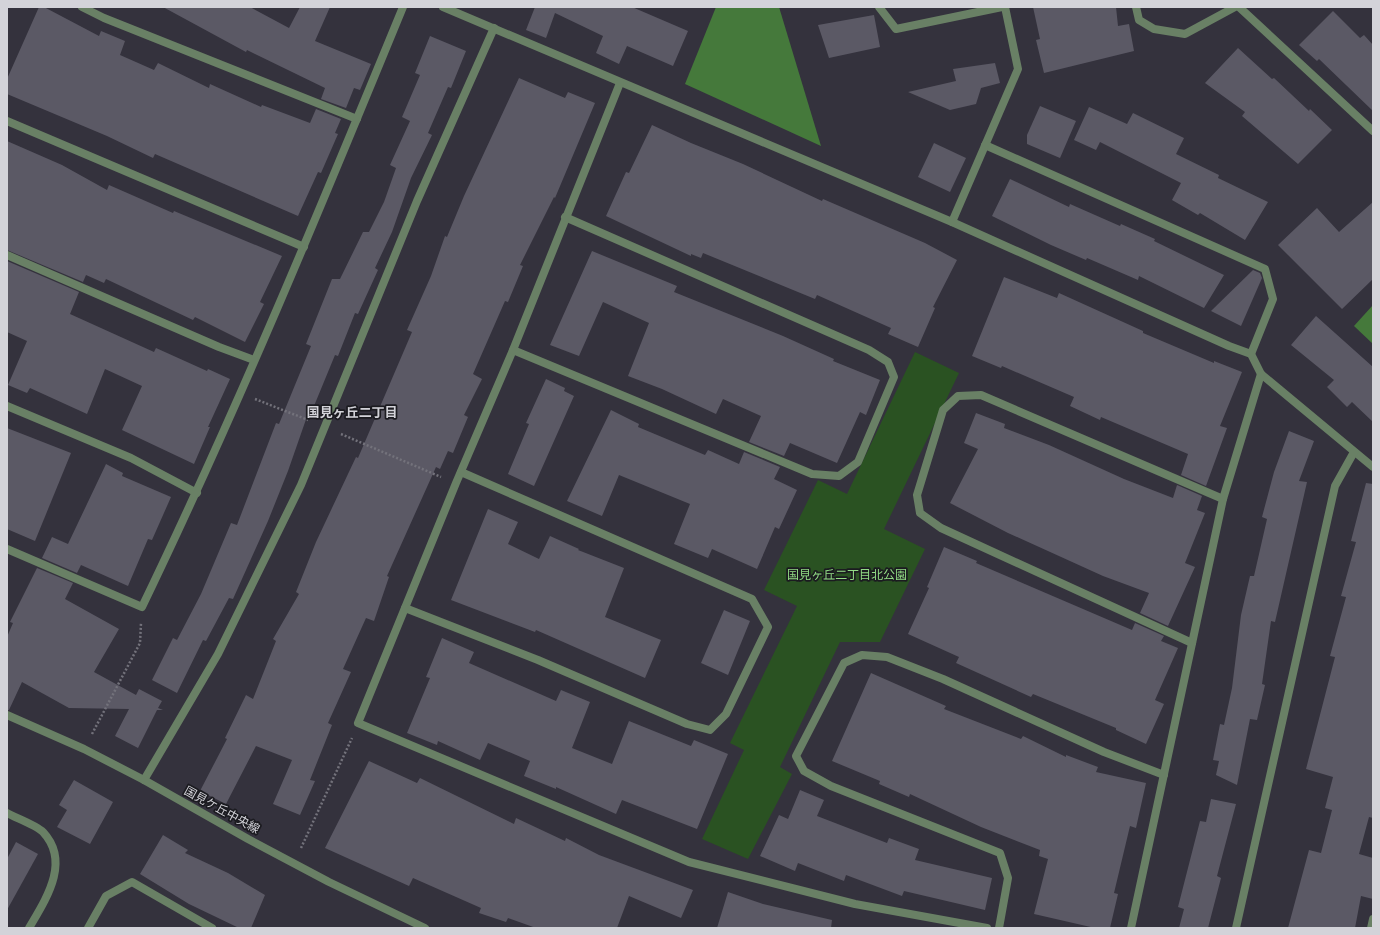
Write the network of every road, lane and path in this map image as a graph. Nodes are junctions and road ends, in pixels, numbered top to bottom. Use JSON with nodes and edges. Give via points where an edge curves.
{"nodes":[{"id":1,"x":82,"y":7,"type":"edge"},
{"id":2,"x":403,"y":7,"type":"edge"},
{"id":3,"x":443,"y":7,"type":"edge"},
{"id":4,"x":879,"y":7,"type":"edge"},
{"id":5,"x":1002,"y":7,"type":"edge"},
{"id":6,"x":1005,"y":7,"type":"edge"},
{"id":7,"x":1136,"y":7,"type":"edge"},
{"id":8,"x":1235,"y":7,"type":"edge"},
{"id":9,"x":1239,"y":7,"type":"edge"},
{"id":10,"x":494,"y":28,"type":"junction"},
{"id":11,"x":620,"y":82,"type":"junction"},
{"id":12,"x":357,"y":119,"type":"junction"},
{"id":13,"x":7,"y":121,"type":"edge"},
{"id":14,"x":1373,"y":131,"type":"edge"},
{"id":15,"x":985,"y":145,"type":"junction"},
{"id":16,"x":565,"y":217,"type":"junction"},
{"id":17,"x":952,"y":222,"type":"junction"},
{"id":18,"x":304,"y":247,"type":"junction"},
{"id":19,"x":7,"y":255,"type":"edge"},
{"id":20,"x":513,"y":350,"type":"junction"},
{"id":21,"x":1251,"y":354,"type":"junction"},
{"id":22,"x":254,"y":360,"type":"junction"},
{"id":23,"x":1261,"y":374,"type":"junction"},
{"id":24,"x":240,"y":393,"type":"junction"},
{"id":25,"x":7,"y":406,"type":"edge"},
{"id":26,"x":324,"y":427,"type":"junction"},
{"id":27,"x":1354,"y":452,"type":"junction"},
{"id":28,"x":1373,"y":466,"type":"edge"},
{"id":29,"x":460,"y":472,"type":"junction"},
{"id":30,"x":456,"y":483,"type":"junction"},
{"id":31,"x":197,"y":493,"type":"junction"},
{"id":32,"x":1223,"y":498,"type":"junction"},
{"id":33,"x":7,"y":549,"type":"edge"},
{"id":34,"x":142,"y":607,"type":"junction"},
{"id":35,"x":405,"y":608,"type":"junction"},
{"id":36,"x":1192,"y":643,"type":"junction"},
{"id":37,"x":7,"y":715,"type":"edge"},
{"id":38,"x":358,"y":723,"type":"junction"},
{"id":39,"x":84,"y":749,"type":"junction"},
{"id":40,"x":1164,"y":775,"type":"junction"},
{"id":41,"x":144,"y":780,"type":"junction"},
{"id":42,"x":7,"y":813,"type":"edge"},
{"id":43,"x":294,"y":863,"type":"junction"},
{"id":44,"x":1373,"y":919,"type":"edge"},
{"id":45,"x":29,"y":928,"type":"edge"},
{"id":46,"x":88,"y":928,"type":"edge"},
{"id":47,"x":212,"y":928,"type":"edge"},
{"id":48,"x":425,"y":928,"type":"edge"},
{"id":49,"x":987,"y":928,"type":"edge"},
{"id":50,"x":999,"y":928,"type":"edge"},
{"id":51,"x":1131,"y":928,"type":"edge"},
{"id":52,"x":1236,"y":928,"type":"edge"},
{"id":53,"x":1371,"y":928,"type":"edge"}],
"edges":[{"from":1,"to":12,"type":"street"},
{"from":2,"to":12,"type":"street"},
{"from":3,"to":10,"type":"street"},
{"from":4,"to":5,"type":"street","via":[[896,28]]},
{"from":6,"to":15,"type":"street","via":[[1018,69]]},
{"from":7,"to":8,"type":"street","via":[[1139,20],[1154,29],[1185,34]]},
{"from":9,"to":14,"type":"street"},
{"from":10,"to":11,"type":"street"},
{"from":10,"to":26,"type":"street","via":[[417,201]]},
{"from":11,"to":16,"type":"street"},
{"from":11,"to":17,"type":"street"},
{"from":12,"to":18,"type":"street"},
{"from":13,"to":18,"type":"street"},
{"from":15,"to":17,"type":"street"},
{"from":15,"to":21,"type":"street","via":[[1265,269],[1273,298]]},
{"from":16,"to":20,"type":"street"},
{"from":16,"to":20,"type":"street","via":[[870,350],[888,362],[894,377],[858,462],[839,476],[812,474]]},
{"from":17,"to":21,"type":"street","via":[[1221,343]]},
{"from":18,"to":22,"type":"street"},
{"from":19,"to":22,"type":"street"},
{"from":20,"to":29,"type":"street"},
{"from":21,"to":23,"type":"street"},
{"from":22,"to":24,"type":"street"},
{"from":23,"to":27,"type":"street"},
{"from":23,"to":32,"type":"street"},
{"from":24,"to":26,"type":"path"},
{"from":24,"to":31,"type":"street"},
{"from":25,"to":31,"type":"street","via":[[131,458]]},
{"from":26,"to":30,"type":"path"},
{"from":26,"to":41,"type":"street","via":[[301,486],[218,654]]},
{"from":27,"to":28,"type":"street"},
{"from":27,"to":52,"type":"street","via":[[1335,486]]},
{"from":29,"to":30,"type":"street"},
{"from":29,"to":35,"type":"street","via":[[752,599],[768,627],[726,714],[710,730],[687,724],[538,660]]},
{"from":30,"to":35,"type":"street"},
{"from":31,"to":34,"type":"street"},
{"from":32,"to":36,"type":"street"},
{"from":32,"to":36,"type":"street","via":[[981,395],[958,396],[943,410],[916,495],[920,513],[941,528]]},
{"from":33,"to":34,"type":"street"},
{"from":34,"to":39,"type":"path","via":[[140,643]]},
{"from":35,"to":38,"type":"street"},
{"from":36,"to":40,"type":"street"},
{"from":37,"to":39,"type":"street","name":"国見ケ丘中央線"},
{"from":38,"to":43,"type":"path"},
{"from":38,"to":49,"type":"street","via":[[689,862],[855,904]]},
{"from":39,"to":41,"type":"street","name":"国見ケ丘中央線"},
{"from":40,"to":50,"type":"street","via":[[1104,752],[943,679],[887,657],[862,655],[844,663],[796,756],[804,771],[831,786],[1000,853],[1008,878]]},
{"from":40,"to":51,"type":"street"},
{"from":41,"to":43,"type":"street","name":"国見ケ丘中央線"},
{"from":42,"to":45,"type":"street","via":[[42,832],[56,855],[51,889]]},
{"from":43,"to":48,"type":"street","name":"国見ケ丘中央線"},
{"from":44,"to":53,"type":"street"},
{"from":46,"to":47,"type":"street","via":[[106,896],[132,882]]}]}
